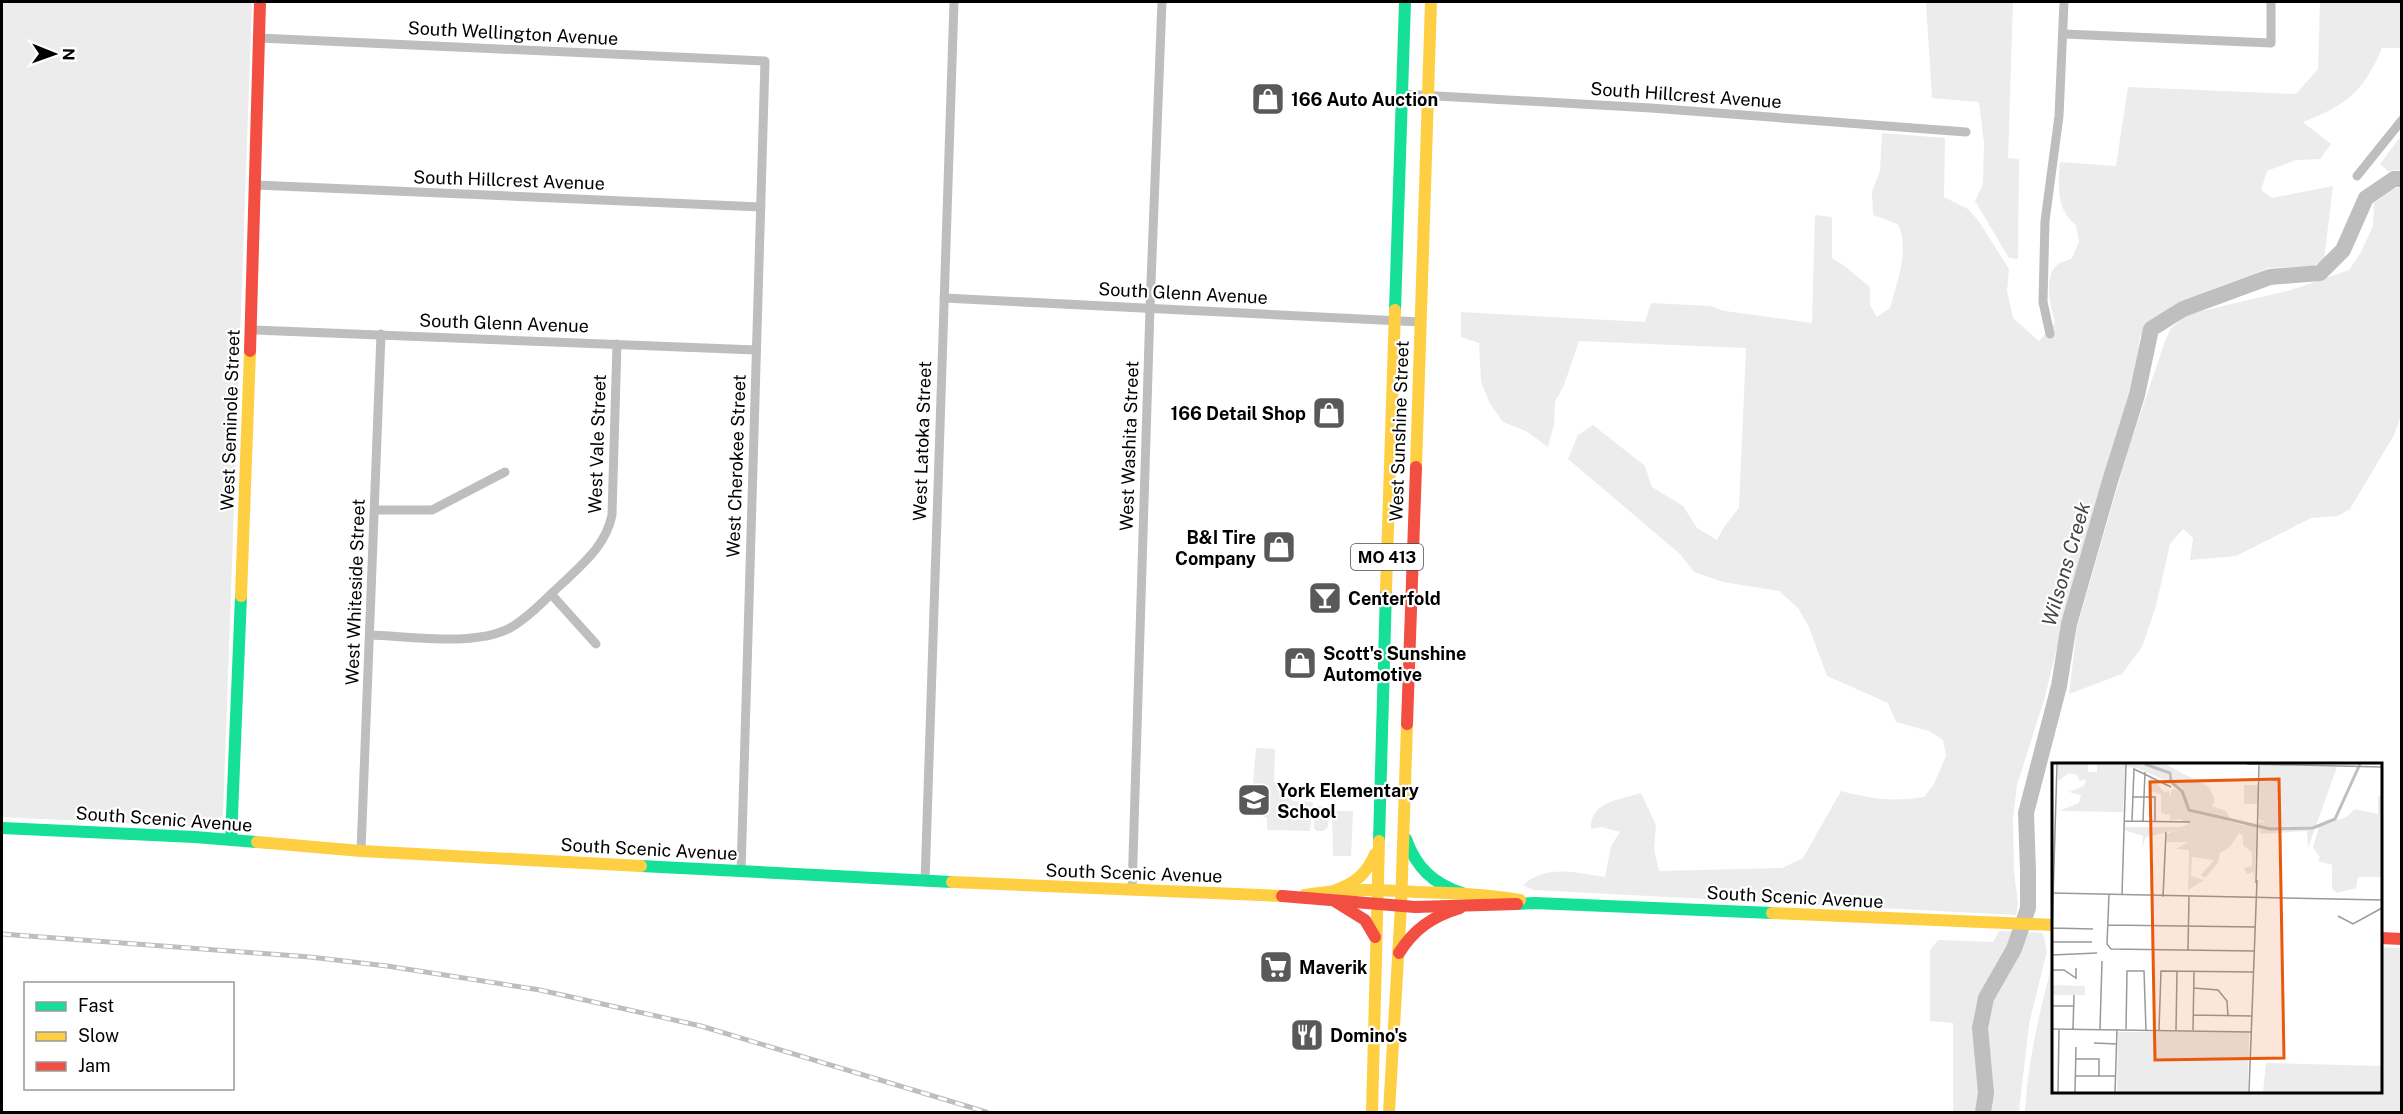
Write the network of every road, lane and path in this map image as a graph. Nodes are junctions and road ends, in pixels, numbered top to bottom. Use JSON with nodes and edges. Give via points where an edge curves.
{"nodes":[{"id":1,"x":260,"y":2,"type":"edge"},
{"id":2,"x":954,"y":2,"type":"edge"},
{"id":3,"x":1161,"y":2,"type":"edge"},
{"id":4,"x":1405,"y":2,"type":"edge"},
{"id":5,"x":1431,"y":2,"type":"edge"},
{"id":6,"x":2064,"y":2,"type":"edge"},
{"id":7,"x":2271,"y":2,"type":"edge"},
{"id":8,"x":2064,"y":34,"type":"junction"},
{"id":9,"x":259,"y":39,"type":"junction"},
{"id":10,"x":765,"y":61,"type":"joint"},
{"id":11,"x":1402,"y":94,"type":"junction"},
{"id":12,"x":1427,"y":95,"type":"junction"},
{"id":13,"x":2402,"y":120,"type":"edge"},
{"id":14,"x":1966,"y":132,"type":"dead end"},
{"id":15,"x":2357,"y":176,"type":"dead end"},
{"id":16,"x":256,"y":185,"type":"junction"},
{"id":17,"x":761,"y":207,"type":"junction"},
{"id":18,"x":944,"y":298,"type":"junction"},
{"id":19,"x":1150,"y":308,"type":"junction"},
{"id":20,"x":1395,"y":320,"type":"junction"},
{"id":21,"x":1420,"y":322,"type":"junction"},
{"id":22,"x":251,"y":330,"type":"junction"},
{"id":23,"x":381,"y":334,"type":"junction"},
{"id":24,"x":2050,"y":334,"type":"dead end"},
{"id":25,"x":617,"y":344,"type":"junction"},
{"id":26,"x":756,"y":350,"type":"junction"},
{"id":27,"x":505,"y":472,"type":"dead end"},
{"id":28,"x":375,"y":510,"type":"junction"},
{"id":29,"x":551,"y":594,"type":"junction"},
{"id":30,"x":370,"y":635,"type":"junction"},
{"id":31,"x":596,"y":644,"type":"dead end"},
{"id":32,"x":2,"y":828,"type":"edge"},
{"id":33,"x":1404,"y":828,"type":"junction"},
{"id":34,"x":231,"y":840,"type":"junction"},
{"id":35,"x":1378,"y":844,"type":"junction"},
{"id":36,"x":361,"y":851,"type":"junction"},
{"id":37,"x":741,"y":872,"type":"junction"},
{"id":38,"x":925,"y":882,"type":"junction"},
{"id":39,"x":1377,"y":890,"type":"junction"},
{"id":40,"x":1132,"y":891,"type":"junction"},
{"id":41,"x":1402,"y":891,"type":"junction"},
{"id":42,"x":1462,"y":894,"type":"junction"},
{"id":43,"x":1336,"y":896,"type":"junction"},
{"id":44,"x":1535,"y":903,"type":"junction"},
{"id":45,"x":1376,"y":905,"type":"junction"},
{"id":46,"x":1401,"y":906,"type":"junction"},
{"id":47,"x":1460,"y":908,"type":"junction"},
{"id":48,"x":2052,"y":925,"type":"edge"},
{"id":49,"x":2382,"y":938,"type":"edge"},
{"id":50,"x":2402,"y":939,"type":"edge"},
{"id":51,"x":1376,"y":942,"type":"junction"},
{"id":52,"x":1398,"y":954,"type":"junction"},
{"id":53,"x":1372,"y":1113,"type":"edge"},
{"id":54,"x":1389,"y":1113,"type":"edge"}],
"edges":[{"from":1,"to":9,"type":"main road","name":"West Seminole Street"},
{"from":2,"to":18,"type":"street","name":"West Latoka Street"},
{"from":3,"to":19,"type":"street","name":"West Washita Street"},
{"from":4,"to":11,"type":"main road","name":"West Sunshine Street","number":"MO 413"},
{"from":5,"to":12,"type":"main road","name":"West Sunshine Street","number":"MO 413"},
{"from":6,"to":8,"type":"street"},
{"from":7,"to":8,"type":"street","via":[[2271,43]]},
{"from":8,"to":24,"type":"street","via":[[2059,116],[2045,221],[2043,302]]},
{"from":9,"to":10,"type":"street","name":"South Wellington Avenue"},
{"from":9,"to":16,"type":"main road","name":"West Seminole Street"},
{"from":10,"to":17,"type":"street","name":"West Cherokee Street"},
{"from":11,"to":12,"type":"street","name":"South Hillcrest Avenue"},
{"from":11,"to":20,"type":"main road","name":"West Sunshine Street","number":"MO 413"},
{"from":12,"to":14,"type":"street","name":"South Hillcrest Avenue"},
{"from":12,"to":21,"type":"main road","name":"West Sunshine Street","number":"MO 413"},
{"from":13,"to":15,"type":"street"},
{"from":16,"to":17,"type":"street","name":"South Hillcrest Avenue"},
{"from":16,"to":22,"type":"main road","name":"West Seminole Street"},
{"from":17,"to":26,"type":"street","name":"West Cherokee Street"},
{"from":18,"to":19,"type":"street","name":"South Glenn Avenue"},
{"from":18,"to":38,"type":"street","name":"West Latoka Street"},
{"from":19,"to":20,"type":"street","name":"South Glenn Avenue"},
{"from":19,"to":40,"type":"street","name":"West Washita Street"},
{"from":20,"to":21,"type":"street","name":"South Glenn Avenue"},
{"from":20,"to":35,"type":"main road","name":"West Sunshine Street","number":"MO 413"},
{"from":21,"to":33,"type":"main road","name":"West Sunshine Street","number":"MO 413"},
{"from":22,"to":23,"type":"street","name":"South Glenn Avenue"},
{"from":22,"to":34,"type":"main road","name":"West Seminole Street"},
{"from":23,"to":25,"type":"street","name":"South Glenn Avenue"},
{"from":23,"to":28,"type":"street","name":"West Whiteside Street"},
{"from":25,"to":26,"type":"street","name":"South Glenn Avenue"},
{"from":25,"to":29,"type":"street","name":"West Vale Street","via":[[610,523],[594,553]]},
{"from":26,"to":37,"type":"street","name":"West Cherokee Street"},
{"from":27,"to":28,"type":"street","via":[[432,510]]},
{"from":28,"to":30,"type":"street","name":"West Whiteside Street"},
{"from":29,"to":30,"type":"street","name":"West Vale Street","via":[[514,626],[492,635],[468,639]]},
{"from":29,"to":31,"type":"street"},
{"from":30,"to":36,"type":"street","name":"West Whiteside Street"},
{"from":32,"to":34,"type":"main road","name":"South Scenic Avenue"},
{"from":33,"to":41,"type":"main road","name":"West Sunshine Street","number":"MO 413"},
{"from":33,"to":42,"type":"main road","via":[[1412,855],[1425,874],[1438,885]]},
{"from":34,"to":36,"type":"main road","name":"South Scenic Avenue"},
{"from":35,"to":39,"type":"main road","name":"West Sunshine Street","number":"MO 413"},
{"from":35,"to":43,"type":"main road","via":[[1365,873]]},
{"from":36,"to":37,"type":"main road","name":"South Scenic Avenue"},
{"from":37,"to":38,"type":"main road","name":"South Scenic Avenue"},
{"from":38,"to":40,"type":"main road","name":"South Scenic Avenue"},
{"from":39,"to":41,"type":"main road","name":"South Scenic Avenue"},
{"from":39,"to":43,"type":"main road","name":"South Scenic Avenue"},
{"from":39,"to":45,"type":"main road","name":"West Sunshine Street","number":"MO 413"},
{"from":40,"to":43,"type":"main road","name":"South Scenic Avenue"},
{"from":41,"to":42,"type":"main road","name":"South Scenic Avenue"},
{"from":41,"to":46,"type":"main road","name":"West Sunshine Street","number":"MO 413"},
{"from":42,"to":44,"type":"main road","name":"South Scenic Avenue"},
{"from":43,"to":45,"type":"main road","name":"South Scenic Avenue"},
{"from":43,"to":51,"type":"main road","via":[[1369,923]]},
{"from":44,"to":47,"type":"main road","name":"South Scenic Avenue"},
{"from":44,"to":48,"type":"main road","name":"South Scenic Avenue"},
{"from":45,"to":46,"type":"main road","name":"South Scenic Avenue"},
{"from":45,"to":51,"type":"main road","name":"West Sunshine Street","number":"MO 413"},
{"from":46,"to":47,"type":"main road","name":"South Scenic Avenue"},
{"from":46,"to":52,"type":"main road","name":"West Sunshine Street","number":"MO 413"},
{"from":47,"to":52,"type":"main road","via":[[1439,914],[1417,928]]},
{"from":49,"to":50,"type":"main road"},
{"from":51,"to":53,"type":"main road","name":"West Sunshine Street","number":"MO 413"},
{"from":52,"to":54,"type":"main road","name":"West Sunshine Street","number":"MO 413"}]}
